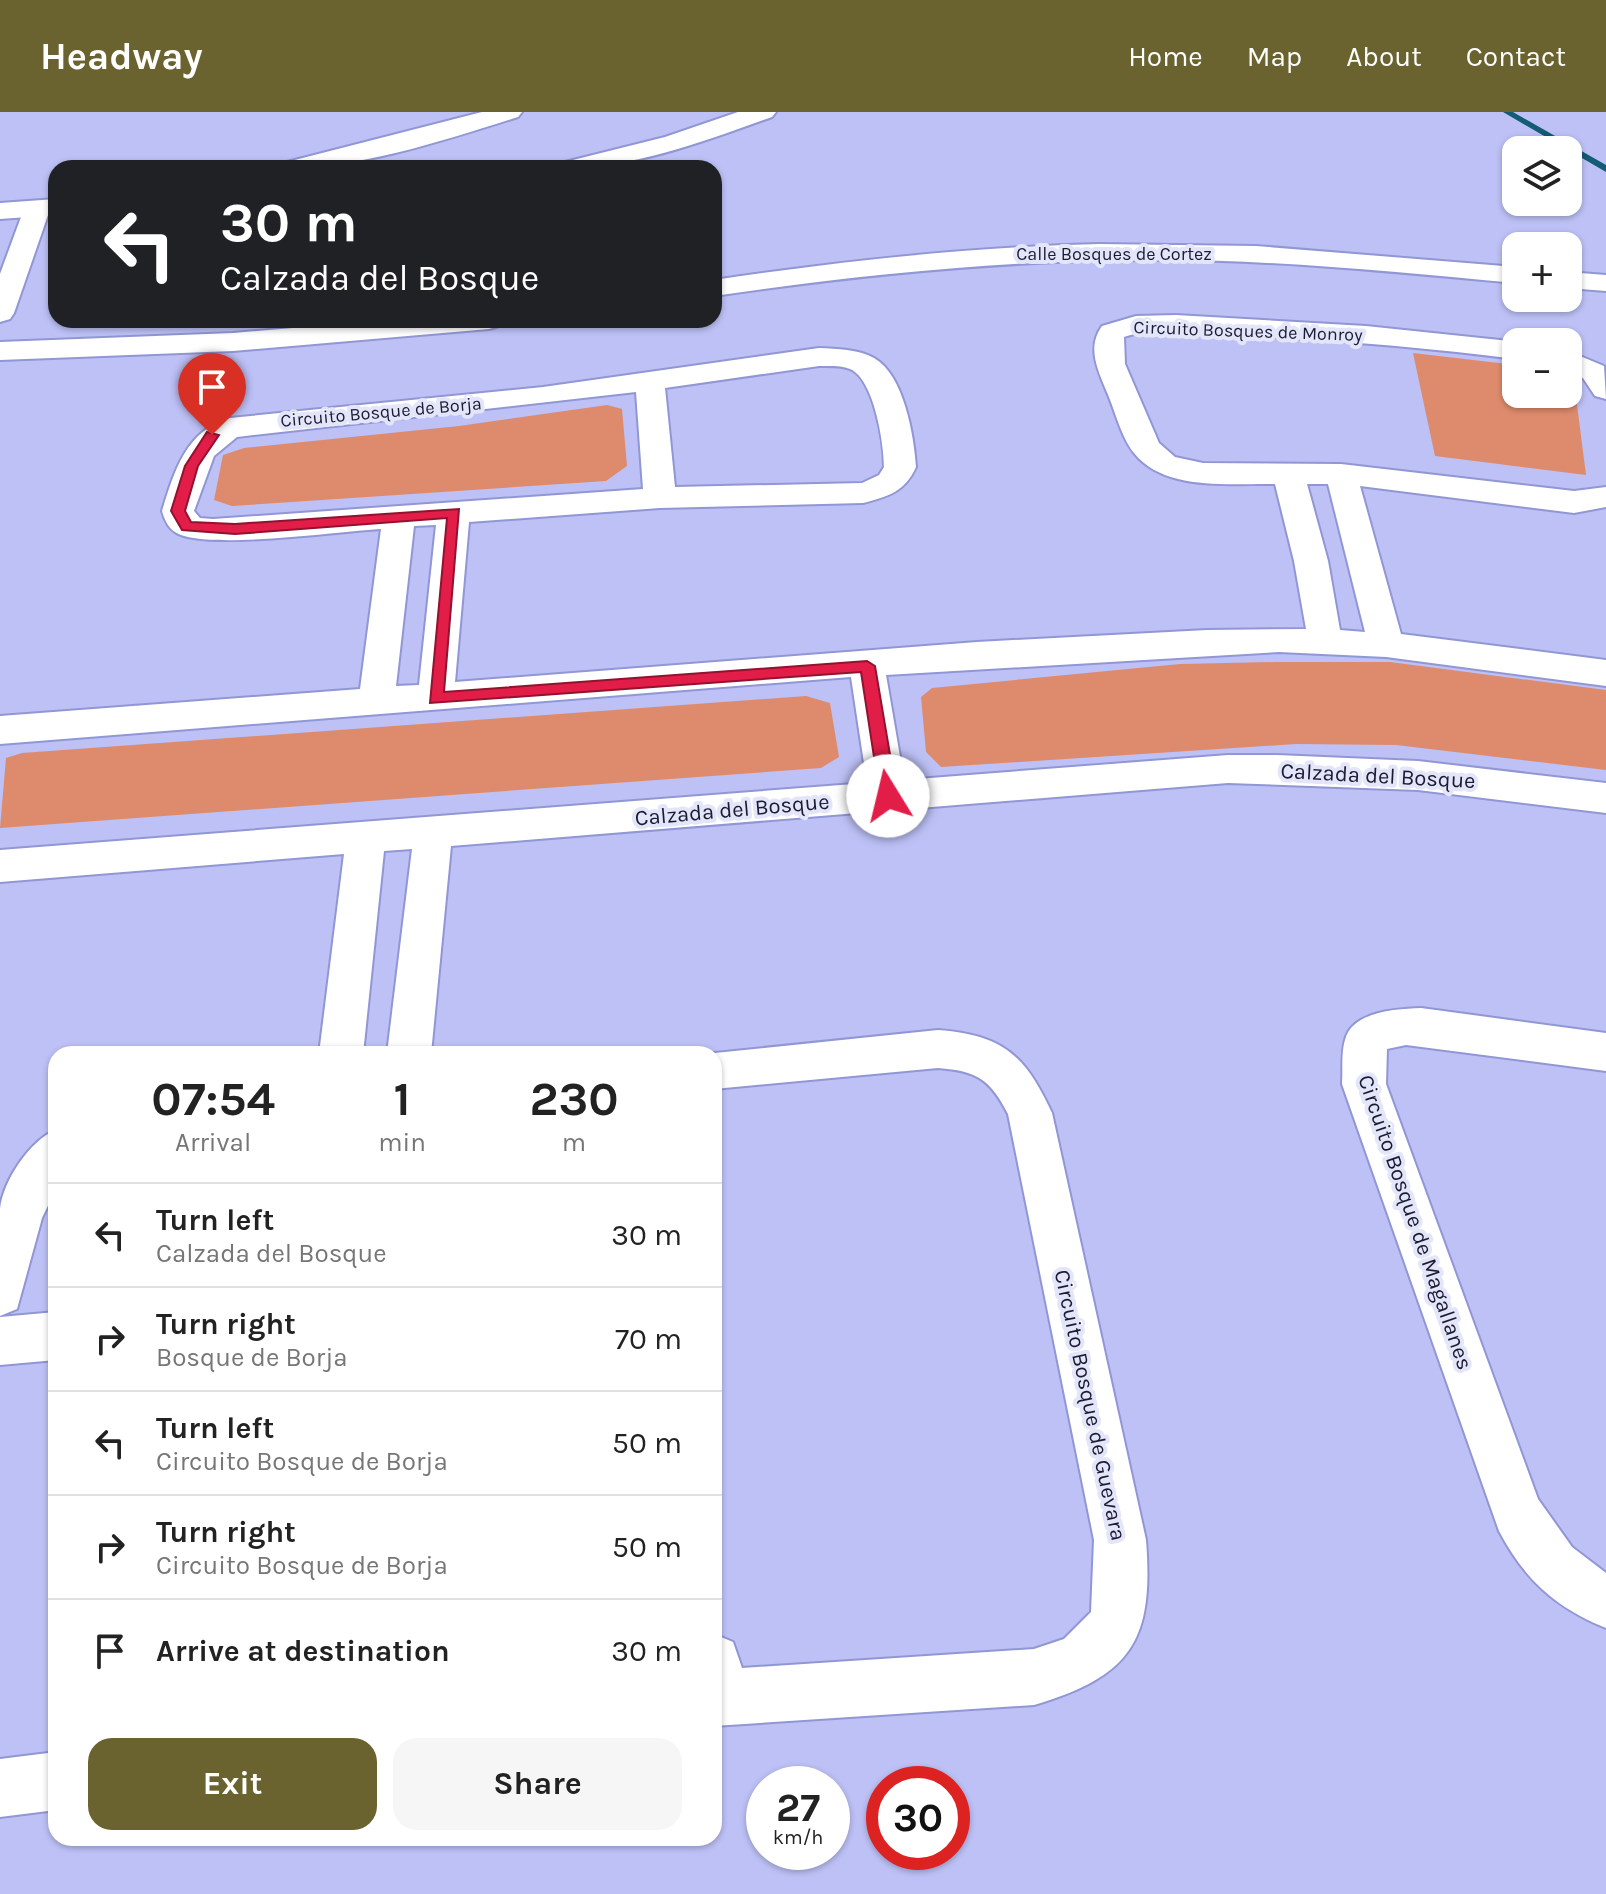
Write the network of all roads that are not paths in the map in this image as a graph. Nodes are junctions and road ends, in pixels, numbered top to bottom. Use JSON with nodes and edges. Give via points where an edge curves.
{"nodes":[{"id":1,"x":509,"y":112,"type":"edge"},
{"id":2,"x":763,"y":112,"type":"edge"},
{"id":3,"x":329,"y":160,"type":"edge"},
{"id":4,"x":606,"y":160,"type":"edge"},
{"id":5,"x":46,"y":208,"type":"edge"},
{"id":6,"x":0,"y":211,"type":"edge"},
{"id":7,"x":1502,"y":274,"type":"edge"},
{"id":8,"x":1582,"y":281,"type":"edge"},
{"id":9,"x":1606,"y":283,"type":"edge"},
{"id":10,"x":722,"y":287,"type":"edge"},
{"id":11,"x":0,"y":313,"type":"edge"},
{"id":12,"x":396,"y":328,"type":"edge"},
{"id":13,"x":1502,"y":349,"type":"edge"},
{"id":14,"x":0,"y":351,"type":"edge"},
{"id":15,"x":1582,"y":366,"type":"edge"},
{"id":16,"x":650,"y":381,"type":"junction"},
{"id":17,"x":1606,"y":390,"type":"edge"},
{"id":18,"x":1288,"y":471,"type":"junction"},
{"id":19,"x":1341,"y":474,"type":"junction"},
{"id":20,"x":1606,"y":497,"type":"edge"},
{"id":21,"x":660,"y":498,"type":"junction"},
{"id":22,"x":454,"y":512,"type":"junction"},
{"id":23,"x":399,"y":516,"type":"junction"},
{"id":24,"x":1325,"y":641,"type":"junction"},
{"id":25,"x":1386,"y":645,"type":"junction"},
{"id":26,"x":867,"y":666,"type":"junction"},
{"id":27,"x":1606,"y":673,"type":"edge"},
{"id":28,"x":435,"y":699,"type":"junction"},
{"id":29,"x":376,"y":703,"type":"junction"},
{"id":30,"x":0,"y":730,"type":"edge"},
{"id":31,"x":888,"y":796,"type":"junction"},
{"id":32,"x":1606,"y":798,"type":"edge"},
{"id":33,"x":433,"y":831,"type":"junction"},
{"id":34,"x":366,"y":835,"type":"junction"},
{"id":35,"x":0,"y":866,"type":"edge"},
{"id":36,"x":342,"y":1046,"type":"edge"},
{"id":37,"x":410,"y":1046,"type":"edge"},
{"id":38,"x":1606,"y":1052,"type":"edge"},
{"id":39,"x":722,"y":1069,"type":"edge"},
{"id":40,"x":48,"y":1161,"type":"edge"},
{"id":41,"x":0,"y":1293,"type":"edge"},
{"id":42,"x":48,"y":1337,"type":"edge"},
{"id":43,"x":0,"y":1341,"type":"edge"},
{"id":44,"x":1606,"y":1601,"type":"edge"},
{"id":45,"x":722,"y":1685,"type":"edge"},
{"id":46,"x":48,"y":1782,"type":"edge"},
{"id":47,"x":0,"y":1788,"type":"edge"}],
"edges":[{"from":1,"to":3,"type":"highway"},
{"from":2,"to":4,"type":"highway"},
{"from":5,"to":6,"type":"highway"},
{"from":5,"to":11,"type":"street"},
{"from":7,"to":10,"type":"street","name":"Calle Bosques de Cortez","via":[[1299,257],[1101,252],[933,260]]},
{"from":8,"to":9,"type":"street"},
{"from":12,"to":14,"type":"street","via":[[233,342]]},
{"from":13,"to":18,"type":"street","name":"Circuito Bosques de Monroy","via":[[1273,328],[1139,325],[1112,332],[1110,364],[1154,459],[1203,473]]},
{"from":15,"to":17,"type":"street","via":[[1594,372]]},
{"from":16,"to":21,"type":"street"},
{"from":16,"to":21,"type":"street","name":"Circuito Bosque de Borja","via":[[819,357],[849,358],[877,373],[900,454],[897,477],[863,493]]},
{"from":16,"to":23,"type":"street","name":"Circuito Bosque de Borja","via":[[230,428],[212,435],[198,454],[178,511],[187,526],[213,530]]},
{"from":18,"to":19,"type":"street","name":"Circuito Bosques de Monroy"},
{"from":18,"to":24,"type":"street"},
{"from":19,"to":20,"type":"street","name":"Circuito Bosques de Monroy","via":[[1574,502]]},
{"from":19,"to":25,"type":"street"},
{"from":21,"to":22,"type":"street","name":"Circuito Bosque de Borja"},
{"from":22,"to":23,"type":"street","name":"Circuito Bosque de Borja"},
{"from":22,"to":28,"type":"street"},
{"from":23,"to":29,"type":"street"},
{"from":24,"to":25,"type":"street"},
{"from":24,"to":26,"type":"street","via":[[1191,643]]},
{"from":25,"to":27,"type":"street"},
{"from":26,"to":28,"type":"street"},
{"from":26,"to":31,"type":"street"},
{"from":28,"to":29,"type":"street"},
{"from":29,"to":30,"type":"street"},
{"from":31,"to":32,"type":"street","name":"Calzada del Bosque","via":[[1228,769],[1328,767],[1425,773]]},
{"from":31,"to":33,"type":"street","name":"Calzada del Bosque"},
{"from":33,"to":34,"type":"street","name":"Calzada del Bosque"},
{"from":33,"to":37,"type":"street"},
{"from":34,"to":35,"type":"street","name":"Calzada del Bosque"},
{"from":34,"to":36,"type":"street"},
{"from":38,"to":44,"type":"street","name":"Circuito Bosque de Magallanes","via":[[1397,1027],[1377,1031],[1366,1040],[1362,1067],[1517,1513],[1533,1544],[1556,1571]]},
{"from":39,"to":45,"type":"street","name":"Circuito Bosque de Guevara","via":[[938,1049],[961,1050],[1005,1068],[1030,1113],[1123,1571],[1122,1605],[1113,1632],[1067,1670],[1034,1677]]},
{"from":40,"to":41,"type":"street","via":[[17,1214]]},
{"from":42,"to":43,"type":"street"},
{"from":46,"to":47,"type":"street"}]}
